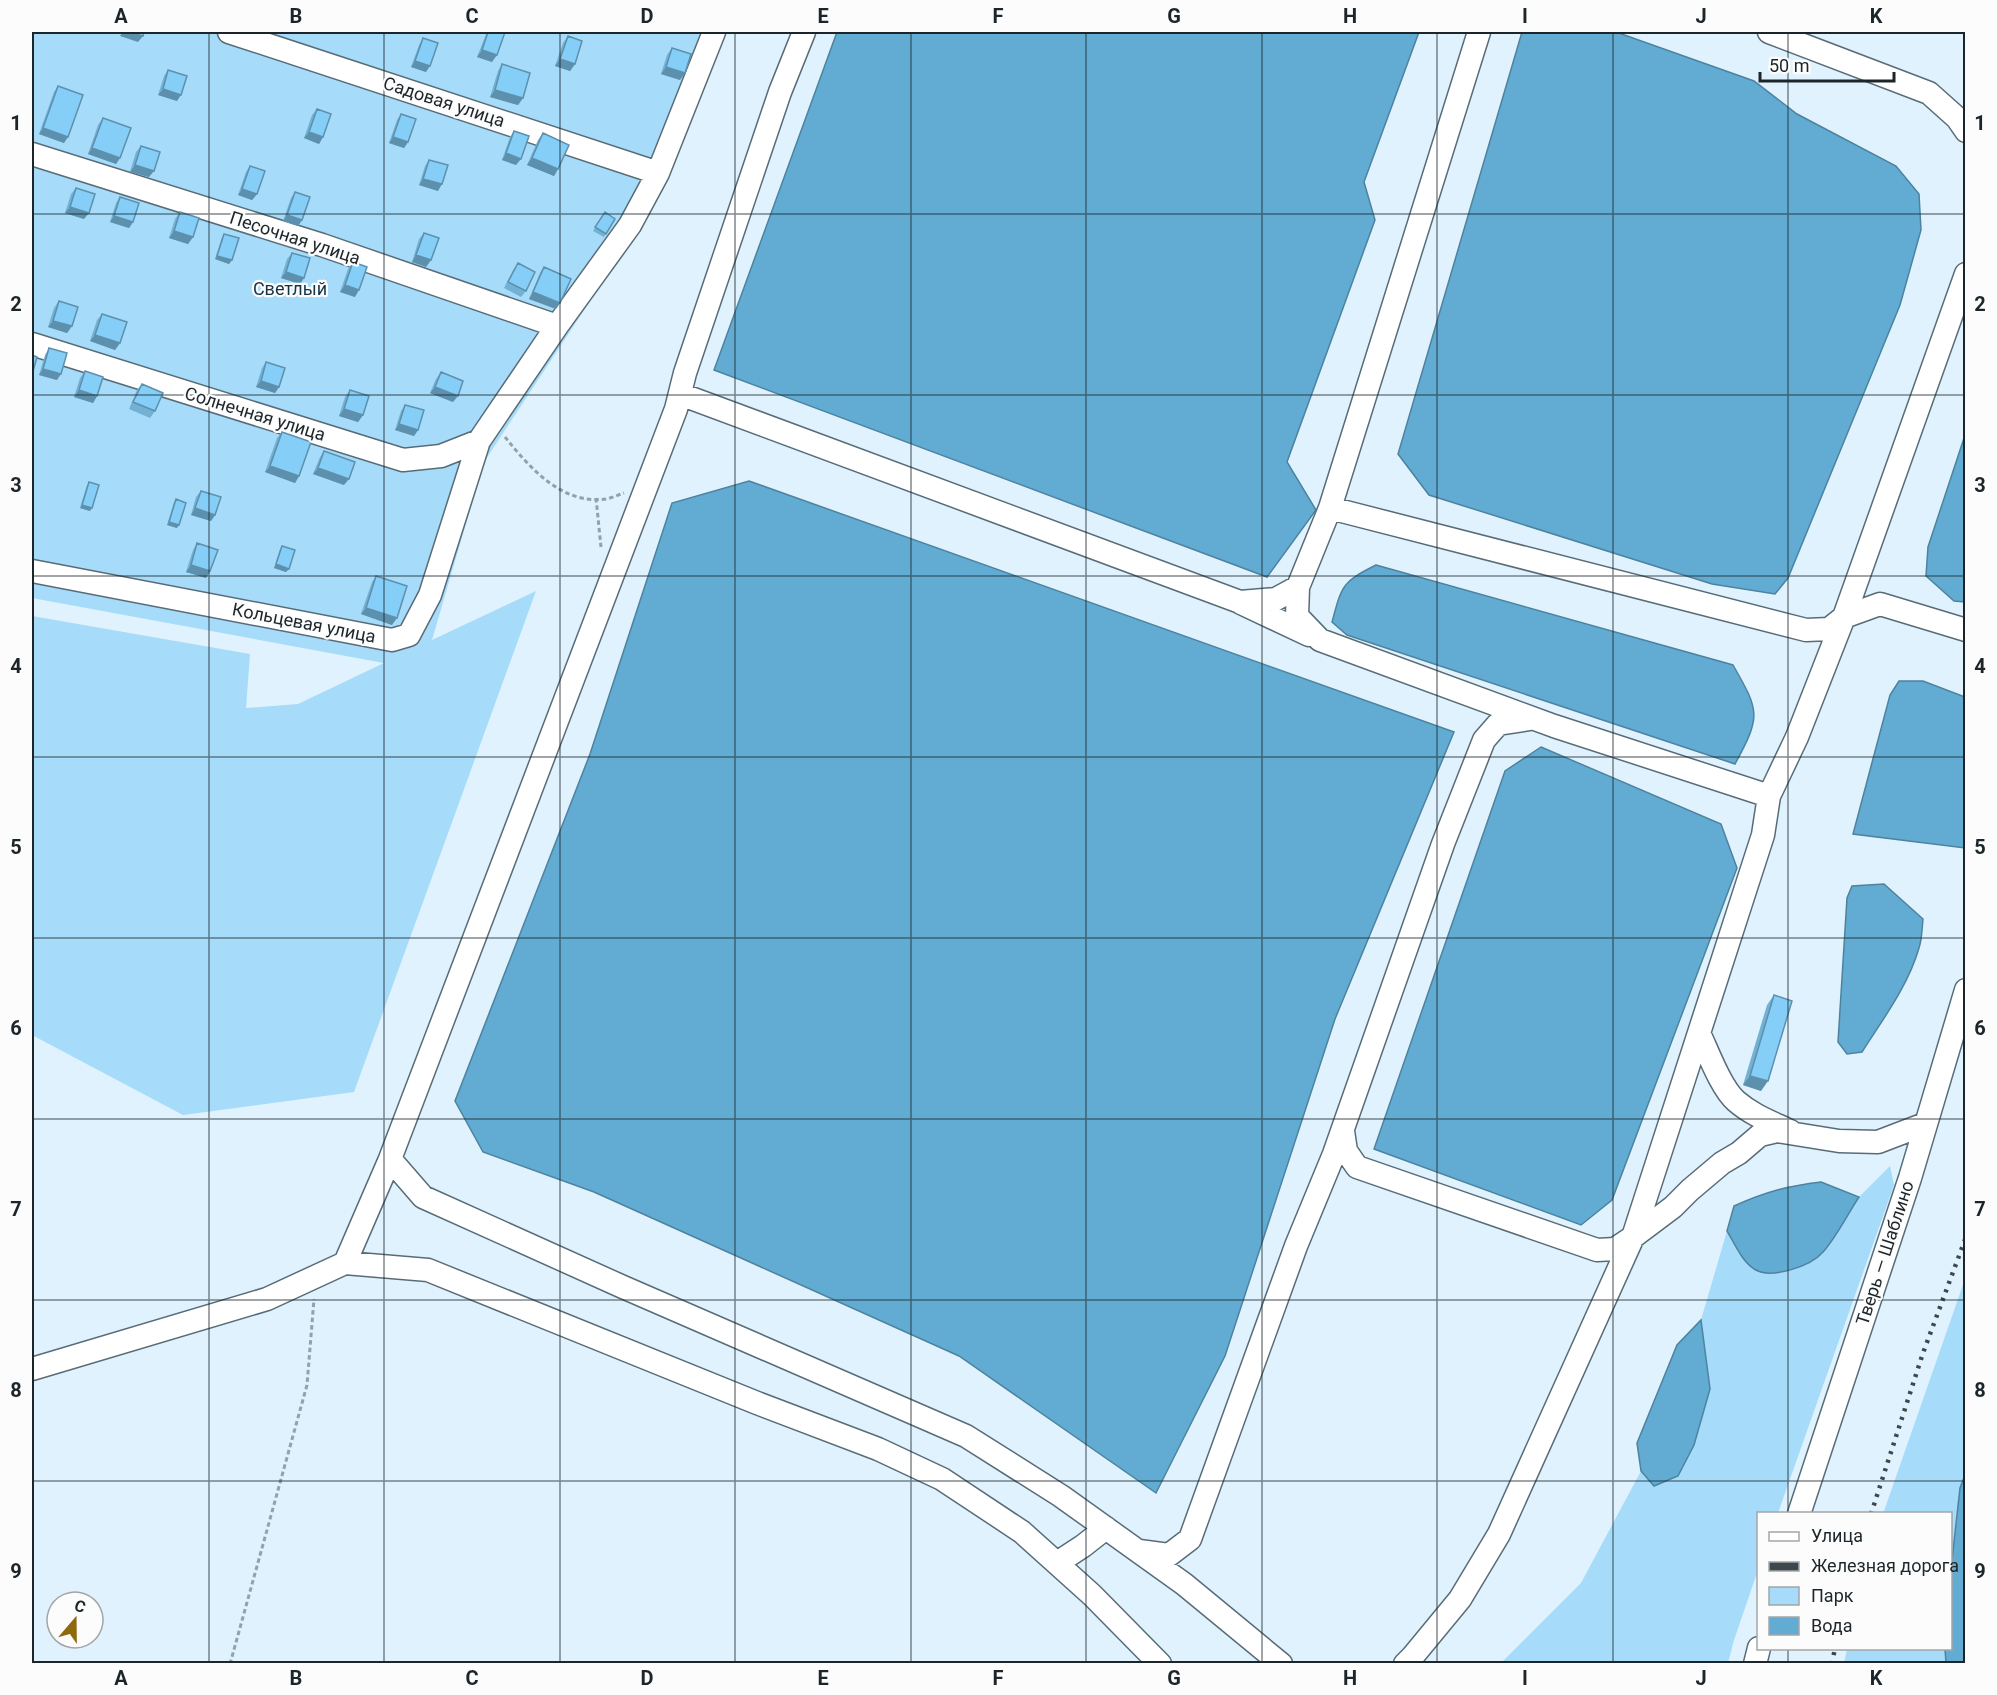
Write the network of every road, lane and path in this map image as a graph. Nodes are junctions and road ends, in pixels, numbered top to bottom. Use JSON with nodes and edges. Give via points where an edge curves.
{"nodes":[{"id":1,"x":229,"y":32,"type":"edge"},
{"id":2,"x":714,"y":32,"type":"edge"},
{"id":3,"x":804,"y":32,"type":"edge"},
{"id":4,"x":1479,"y":32,"type":"edge"},
{"id":5,"x":1769,"y":32,"type":"edge"},
{"id":6,"x":1963,"y":123,"type":"edge"},
{"id":7,"x":32,"y":154,"type":"edge"},
{"id":8,"x":658,"y":173,"type":"junction"},
{"id":9,"x":1965,"y":274,"type":"edge"},
{"id":10,"x":557,"y":326,"type":"junction"},
{"id":11,"x":32,"y":344,"type":"edge"},
{"id":12,"x":680,"y":394,"type":"junction"},
{"id":13,"x":492,"y":422,"type":"junction"},
{"id":14,"x":479,"y":441,"type":"junction"},
{"id":15,"x":646,"y":485,"type":"junction"},
{"id":16,"x":1330,"y":508,"type":"junction"},
{"id":17,"x":32,"y":571,"type":"edge"},
{"id":18,"x":1298,"y":587,"type":"junction"},
{"id":19,"x":1240,"y":602,"type":"junction"},
{"id":20,"x":1844,"y":617,"type":"junction"},
{"id":21,"x":1965,"y":630,"type":"edge"},
{"id":22,"x":1320,"y":640,"type":"junction"},
{"id":23,"x":1464,"y":692,"type":"junction"},
{"id":24,"x":1535,"y":719,"type":"junction"},
{"id":25,"x":1484,"y":740,"type":"junction"},
{"id":26,"x":1768,"y":796,"type":"junction"},
{"id":27,"x":1965,"y":990,"type":"edge"},
{"id":28,"x":1699,"y":1033,"type":"junction"},
{"id":29,"x":1925,"y":1125,"type":"junction"},
{"id":30,"x":1343,"y":1131,"type":"junction"},
{"id":31,"x":1796,"y":1134,"type":"junction"},
{"id":32,"x":390,"y":1159,"type":"junction"},
{"id":33,"x":1357,"y":1167,"type":"junction"},
{"id":34,"x":1320,"y":1188,"type":"junction"},
{"id":35,"x":1633,"y":1237,"type":"junction"},
{"id":36,"x":345,"y":1263,"type":"junction"},
{"id":37,"x":315,"y":1277,"type":"junction"},
{"id":38,"x":32,"y":1369,"type":"edge"},
{"id":39,"x":1800,"y":1512,"type":"edge"},
{"id":40,"x":1106,"y":1528,"type":"junction"},
{"id":41,"x":1137,"y":1551,"type":"junction"},
{"id":42,"x":1057,"y":1563,"type":"junction"},
{"id":43,"x":230,"y":1664,"type":"edge"},
{"id":44,"x":1160,"y":1664,"type":"edge"},
{"id":45,"x":1281,"y":1664,"type":"edge"},
{"id":46,"x":1405,"y":1664,"type":"edge"}],
"edges":[{"from":1,"to":8,"type":"street","name":"Садовая улица"},
{"from":2,"to":8,"type":"street","name":"Кольцевая улица"},
{"from":3,"to":12,"type":"street","via":[[780,92]]},
{"from":4,"to":16,"type":"street"},
{"from":5,"to":6,"type":"street","via":[[1929,93]]},
{"from":7,"to":10,"type":"street","name":"Песочная улица","via":[[322,245]]},
{"from":8,"to":10,"type":"street","name":"Кольцевая улица","via":[[630,225]]},
{"from":9,"to":20,"type":"street"},
{"from":10,"to":13,"type":"street","name":"Кольцевая улица"},
{"from":11,"to":14,"type":"street","name":"Солнечная улица","via":[[403,460],[441,456]]},
{"from":12,"to":15,"type":"street"},
{"from":12,"to":19,"type":"street"},
{"from":13,"to":14,"type":"street","name":"Кольцевая улица"},
{"from":13,"to":15,"type":"path","via":[[531,469],[571,496],[606,499]]},
{"from":14,"to":17,"type":"street","name":"Кольцевая улица","via":[[430,595],[409,635],[392,640]]},
{"from":15,"to":32,"type":"street"},
{"from":16,"to":18,"type":"street"},
{"from":16,"to":20,"type":"street","via":[[1806,630],[1828,629]]},
{"from":18,"to":19,"type":"street","via":[[1276,599]]},
{"from":18,"to":22,"type":"street","via":[[1297,616]]},
{"from":19,"to":22,"type":"street"},
{"from":20,"to":21,"type":"street","via":[[1880,604]]},
{"from":20,"to":26,"type":"street","via":[[1797,737]]},
{"from":22,"to":23,"type":"street"},
{"from":23,"to":24,"type":"street"},
{"from":23,"to":25,"type":"street","via":[[1482,717]]},
{"from":24,"to":25,"type":"street","via":[[1498,724]]},
{"from":24,"to":26,"type":"street"},
{"from":25,"to":30,"type":"street","via":[[1443,844]]},
{"from":26,"to":28,"type":"street","via":[[1763,835]]},
{"from":27,"to":29,"type":"street","name":"Тверь — Шаблино"},
{"from":28,"to":31,"type":"street","via":[[1734,1099]]},
{"from":28,"to":35,"type":"street"},
{"from":29,"to":31,"type":"street","via":[[1878,1142]]},
{"from":29,"to":39,"type":"street","name":"Тверь — Шаблино"},
{"from":30,"to":33,"type":"street","via":[[1346,1151]]},
{"from":30,"to":34,"type":"street"},
{"from":31,"to":35,"type":"street","via":[[1777,1131],[1760,1135]]},
{"from":32,"to":36,"type":"street"},
{"from":32,"to":40,"type":"street","via":[[423,1197],[966,1436]]},
{"from":33,"to":34,"type":"street","via":[[1338,1173]]},
{"from":33,"to":35,"type":"street","via":[[1597,1250],[1616,1249]]},
{"from":34,"to":41,"type":"street","via":[[1190,1539],[1169,1555]]},
{"from":35,"to":46,"type":"street","via":[[1499,1534],[1460,1599]]},
{"from":36,"to":37,"type":"street"},
{"from":36,"to":42,"type":"street","via":[[428,1270],[878,1449],[942,1479],[1022,1532]]},
{"from":37,"to":38,"type":"street","via":[[267,1299]]},
{"from":37,"to":43,"type":"path","via":[[307,1384]]},
{"from":40,"to":41,"type":"street"},
{"from":40,"to":42,"type":"street"},
{"from":41,"to":45,"type":"street","via":[[1184,1584]]},
{"from":42,"to":44,"type":"street"}]}
